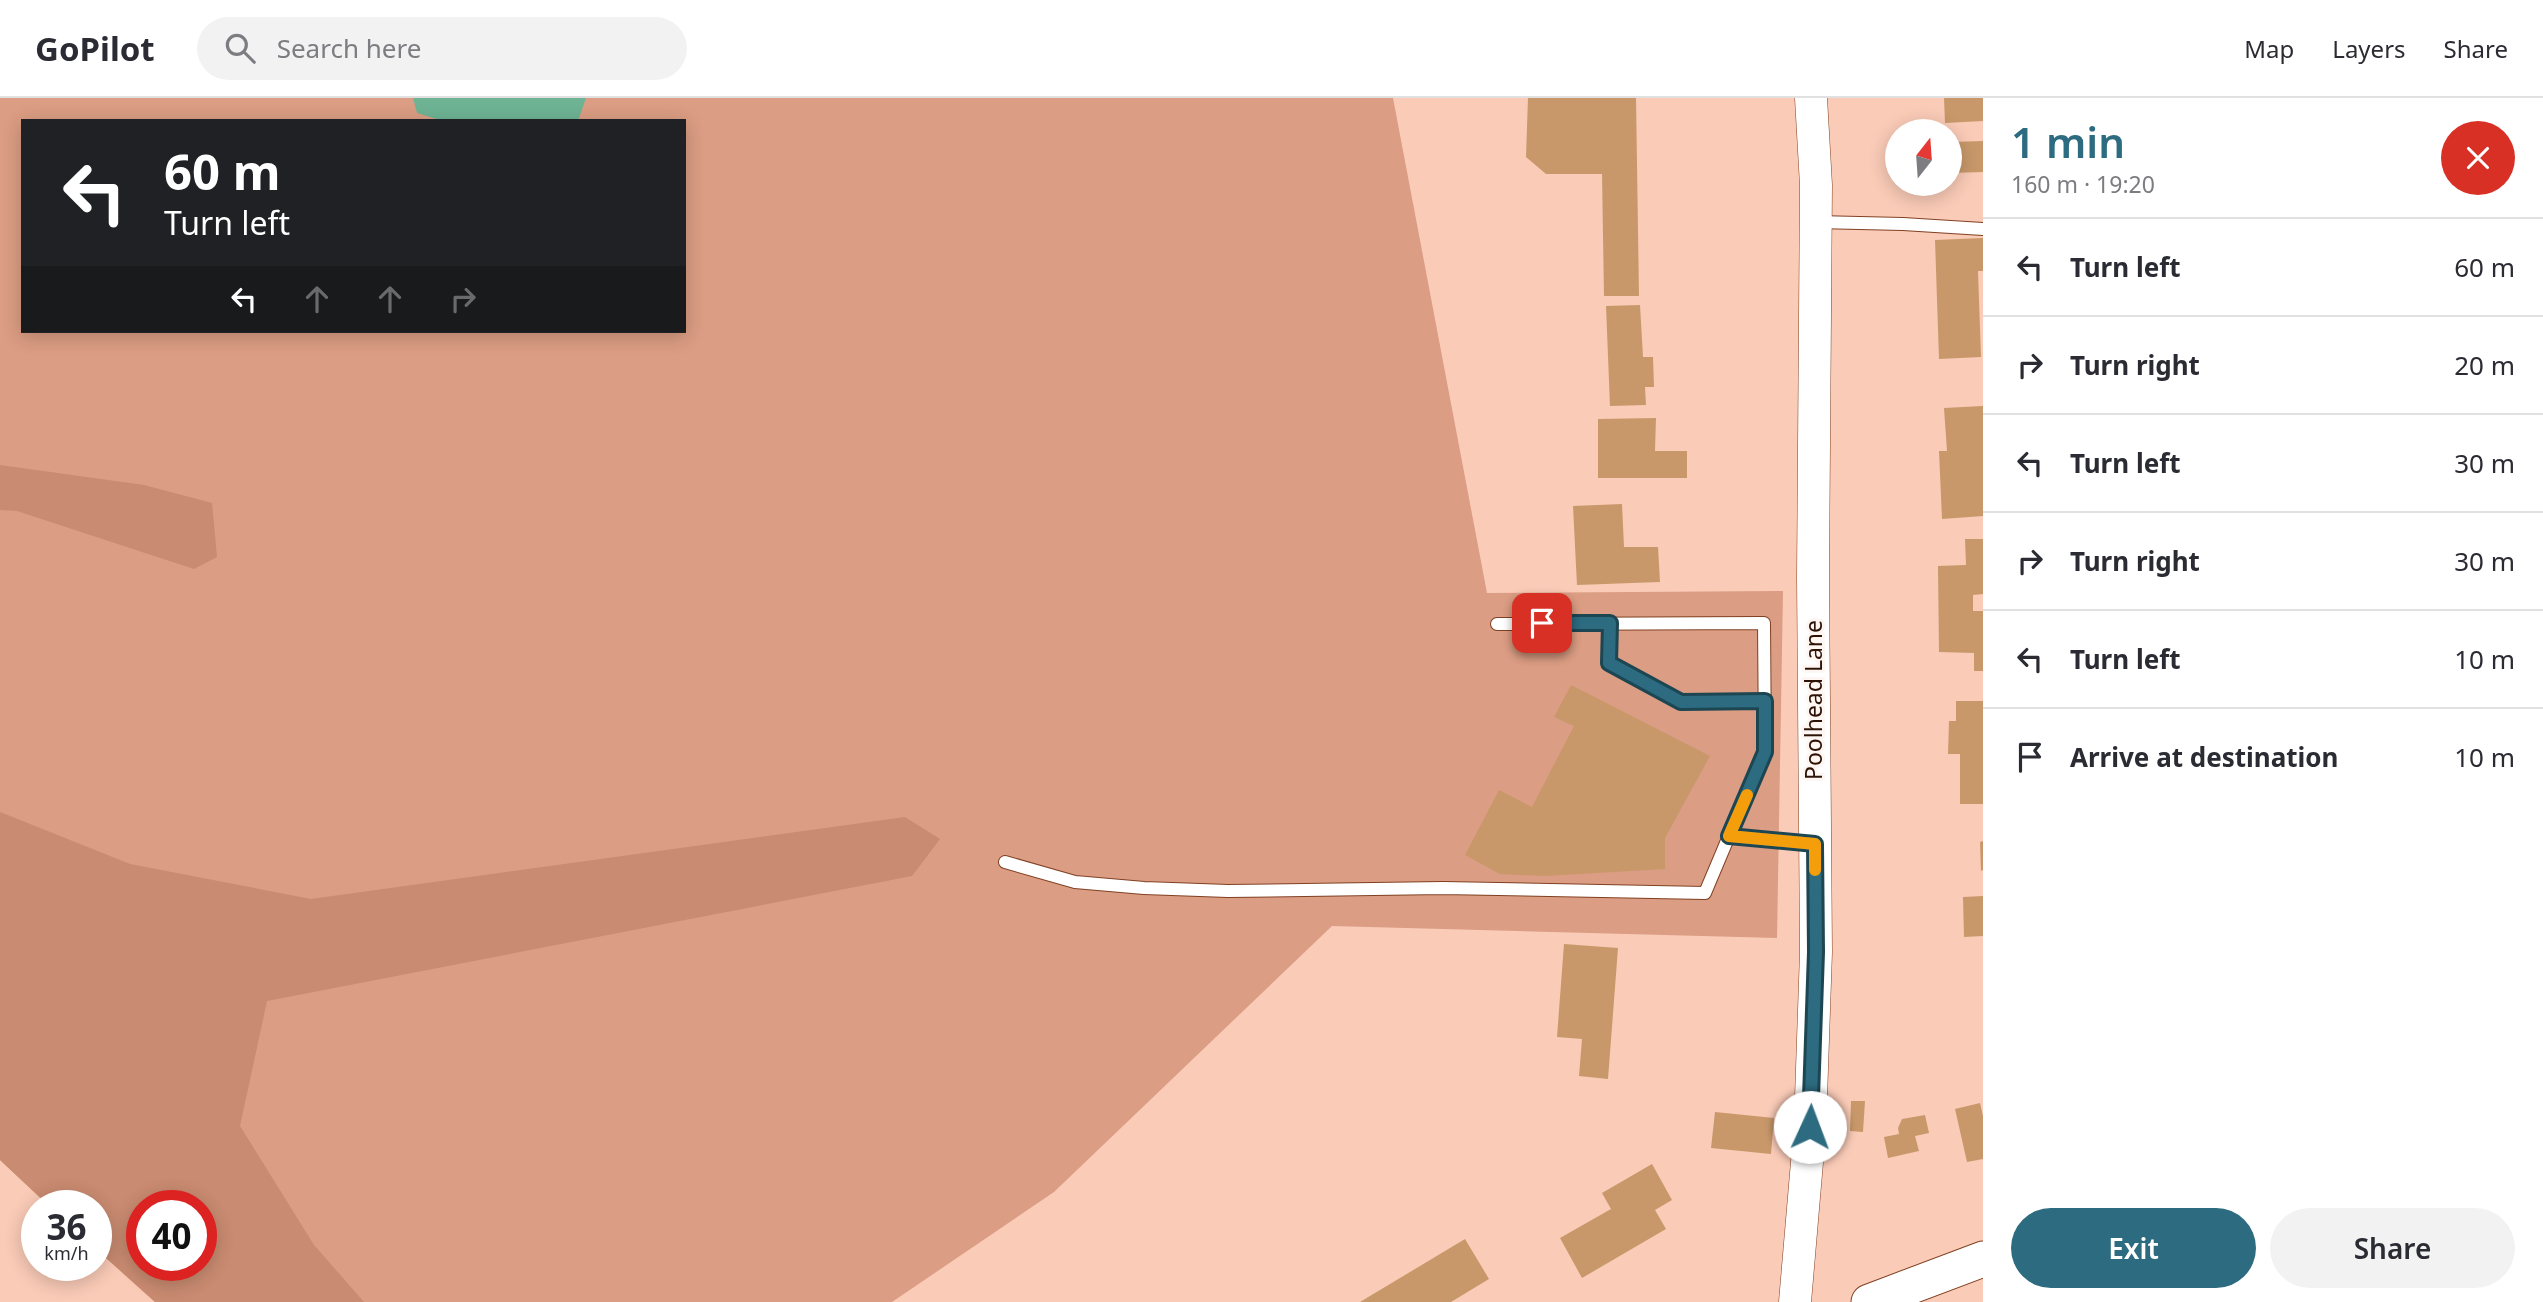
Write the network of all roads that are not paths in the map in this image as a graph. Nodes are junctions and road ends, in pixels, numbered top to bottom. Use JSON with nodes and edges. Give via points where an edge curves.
{"nodes":[{"id":1,"x":1811,"y":98,"type":"edge"},
{"id":2,"x":1816,"y":222,"type":"junction"},
{"id":3,"x":1983,"y":229,"type":"edge"},
{"id":4,"x":1610,"y":623,"type":"junction"},
{"id":5,"x":1497,"y":624,"type":"dead end"},
{"id":6,"x":1765,"y":701,"type":"junction"},
{"id":7,"x":1729,"y":836,"type":"junction"},
{"id":8,"x":1815,"y":844,"type":"junction"},
{"id":9,"x":1005,"y":862,"type":"dead end"},
{"id":10,"x":1983,"y":1259,"type":"edge"},
{"id":11,"x":1795,"y":1302,"type":"edge"},
{"id":12,"x":1869,"y":1302,"type":"edge"}],
"edges":[{"from":1,"to":2,"type":"street","name":"Poolhead Lane"},
{"from":2,"to":3,"type":"lane"},
{"from":2,"to":8,"type":"street","name":"Poolhead Lane"},
{"from":4,"to":5,"type":"lane"},
{"from":4,"to":6,"type":"lane","via":[[1609,663],[1681,702]]},
{"from":4,"to":6,"type":"lane","via":[[1764,623]]},
{"from":6,"to":7,"type":"lane","via":[[1765,752]]},
{"from":7,"to":8,"type":"lane"},
{"from":7,"to":9,"type":"lane","via":[[1705,893],[1144,888],[1075,882]]},
{"from":8,"to":11,"type":"street","name":"Poolhead Lane","via":[[1810,1127]]},
{"from":10,"to":12,"type":"main road"}]}
